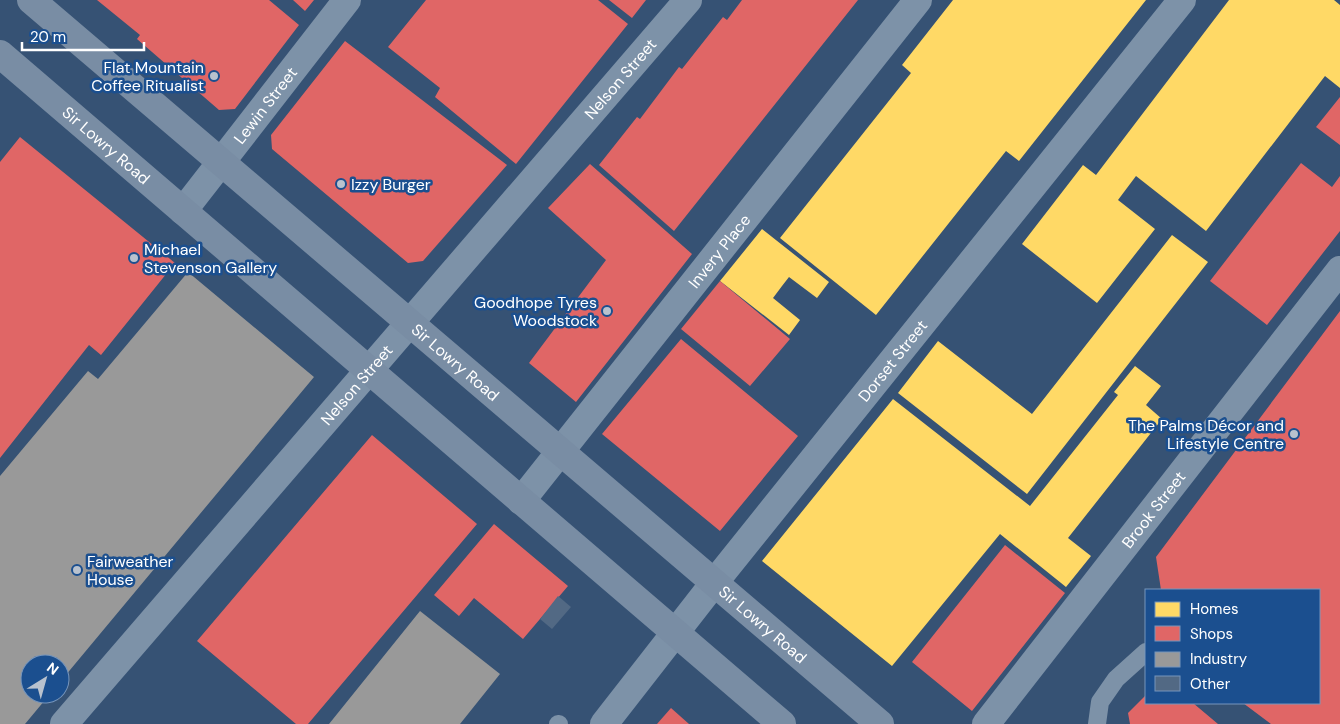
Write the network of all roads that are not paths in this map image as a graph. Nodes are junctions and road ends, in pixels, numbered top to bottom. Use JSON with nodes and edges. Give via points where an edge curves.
{"nodes":[{"id":1,"x":31,"y":0,"type":"edge"},
{"id":2,"x":347,"y":0,"type":"edge"},
{"id":3,"x":688,"y":0,"type":"edge"},
{"id":4,"x":918,"y":0,"type":"edge"},
{"id":5,"x":1182,"y":0,"type":"edge"},
{"id":6,"x":0,"y":54,"type":"edge"},
{"id":7,"x":221,"y":162,"type":"junction"},
{"id":8,"x":183,"y":211,"type":"junction"},
{"id":9,"x":1340,"y":270,"type":"edge"},
{"id":10,"x":410,"y":322,"type":"junction"},
{"id":11,"x":369,"y":371,"type":"junction"},
{"id":12,"x":560,"y":451,"type":"junction"},
{"id":13,"x":521,"y":501,"type":"junction"},
{"id":14,"x":714,"y":583,"type":"junction"},
{"id":15,"x":675,"y":633,"type":"junction"},
{"id":16,"x":1145,"y":653,"type":"edge"},
{"id":17,"x":64,"y":724,"type":"edge"},
{"id":18,"x":604,"y":724,"type":"edge"},
{"id":19,"x":782,"y":724,"type":"edge"},
{"id":20,"x":880,"y":724,"type":"edge"},
{"id":21,"x":986,"y":724,"type":"edge"},
{"id":22,"x":1097,"y":724,"type":"edge"}],
"edges":[{"from":1,"to":7,"type":"main road","name":"Sir Lowry Road"},
{"from":2,"to":7,"type":"street","name":"Lewin Street"},
{"from":3,"to":10,"type":"street","name":"Nelson Street"},
{"from":4,"to":12,"type":"street","name":"Invery Place"},
{"from":5,"to":14,"type":"street","name":"Dorset Street"},
{"from":6,"to":8,"type":"main road","name":"Sir Lowry Road"},
{"from":7,"to":8,"type":"street","name":"Lewin Street"},
{"from":7,"to":10,"type":"main road","name":"Sir Lowry Road"},
{"from":8,"to":11,"type":"main road","name":"Sir Lowry Road"},
{"from":9,"to":21,"type":"street","name":"Brook Street"},
{"from":10,"to":11,"type":"street","name":"Nelson Street"},
{"from":10,"to":12,"type":"main road","name":"Sir Lowry Road"},
{"from":11,"to":13,"type":"main road","name":"Sir Lowry Road"},
{"from":11,"to":17,"type":"street","name":"Nelson Street"},
{"from":12,"to":13,"type":"street","name":"Invery Place"},
{"from":12,"to":14,"type":"main road","name":"Sir Lowry Road"},
{"from":13,"to":15,"type":"main road","name":"Sir Lowry Road"},
{"from":14,"to":15,"type":"street","name":"Dorset Street"},
{"from":14,"to":20,"type":"main road","name":"Sir Lowry Road"},
{"from":15,"to":18,"type":"street","name":"Dorset Street"},
{"from":15,"to":19,"type":"main road","name":"Sir Lowry Road"},
{"from":16,"to":22,"type":"lane","via":[[1116,679],[1100,702]]}]}
